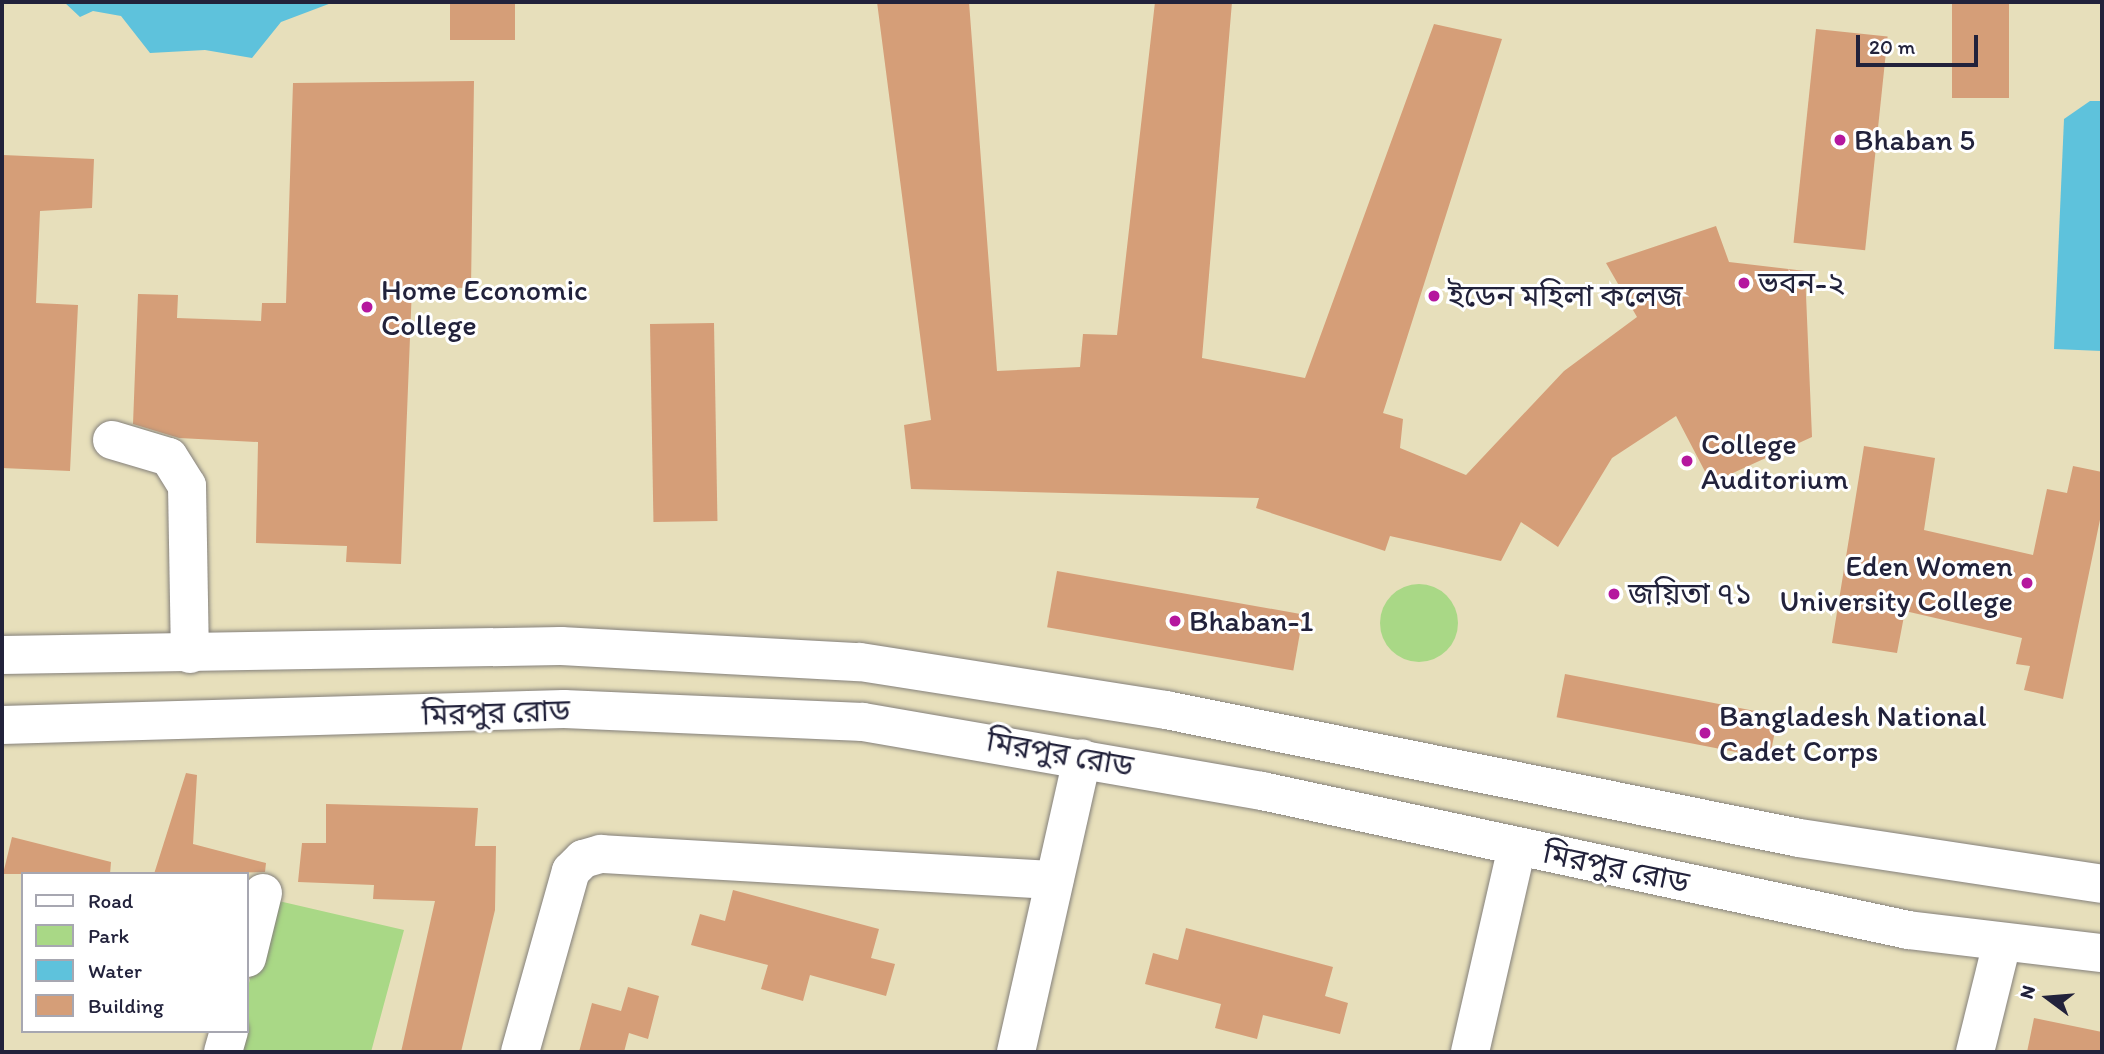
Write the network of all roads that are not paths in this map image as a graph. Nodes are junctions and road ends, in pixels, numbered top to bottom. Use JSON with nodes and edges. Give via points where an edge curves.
{"nodes":[{"id":1,"x":111,"y":440,"type":"dead end"},
{"id":2,"x":190,"y":654,"type":"junction"},
{"id":3,"x":2,"y":655,"type":"edge"},
{"id":4,"x":3,"y":732,"type":"edge"},
{"id":5,"x":1082,"y":758,"type":"junction"},
{"id":6,"x":1517,"y":846,"type":"junction"},
{"id":7,"x":1055,"y":880,"type":"junction"},
{"id":8,"x":2102,"y":884,"type":"edge"},
{"id":9,"x":263,"y":893,"type":"dead end"},
{"id":10,"x":2002,"y":943,"type":"junction"},
{"id":11,"x":2102,"y":953,"type":"edge"},
{"id":12,"x":248,"y":954,"type":"edge"},
{"id":13,"x":228,"y":1033,"type":"edge"},
{"id":14,"x":223,"y":1052,"type":"edge"},
{"id":15,"x":520,"y":1052,"type":"edge"},
{"id":16,"x":1016,"y":1052,"type":"edge"},
{"id":17,"x":1470,"y":1052,"type":"edge"},
{"id":18,"x":1975,"y":1052,"type":"edge"}],
"edges":[{"from":1,"to":2,"type":"main road","via":[[169,457],[187,486]]},
{"from":2,"to":3,"type":"main road","name":"মিরপুর রোড"},
{"from":2,"to":8,"type":"main road","name":"মিরপুর রোড","via":[[561,646],[860,662],[1153,708],[1799,838]]},
{"from":4,"to":5,"type":"main road","name":"মিরপুর রোড","via":[[564,709],[863,722]]},
{"from":5,"to":6,"type":"main road","name":"মিরপুর রোড"},
{"from":5,"to":7,"type":"main road"},
{"from":6,"to":10,"type":"main road","name":"মিরপুর রোড","via":[[1908,930]]},
{"from":6,"to":17,"type":"main road"},
{"from":7,"to":15,"type":"main road","via":[[601,854],[583,859],[571,871]]},
{"from":7,"to":16,"type":"main road"},
{"from":9,"to":12,"type":"main road"},
{"from":10,"to":11,"type":"main road","name":"মিরপুর রোড"},
{"from":10,"to":18,"type":"main road"},
{"from":13,"to":14,"type":"main road"}]}
